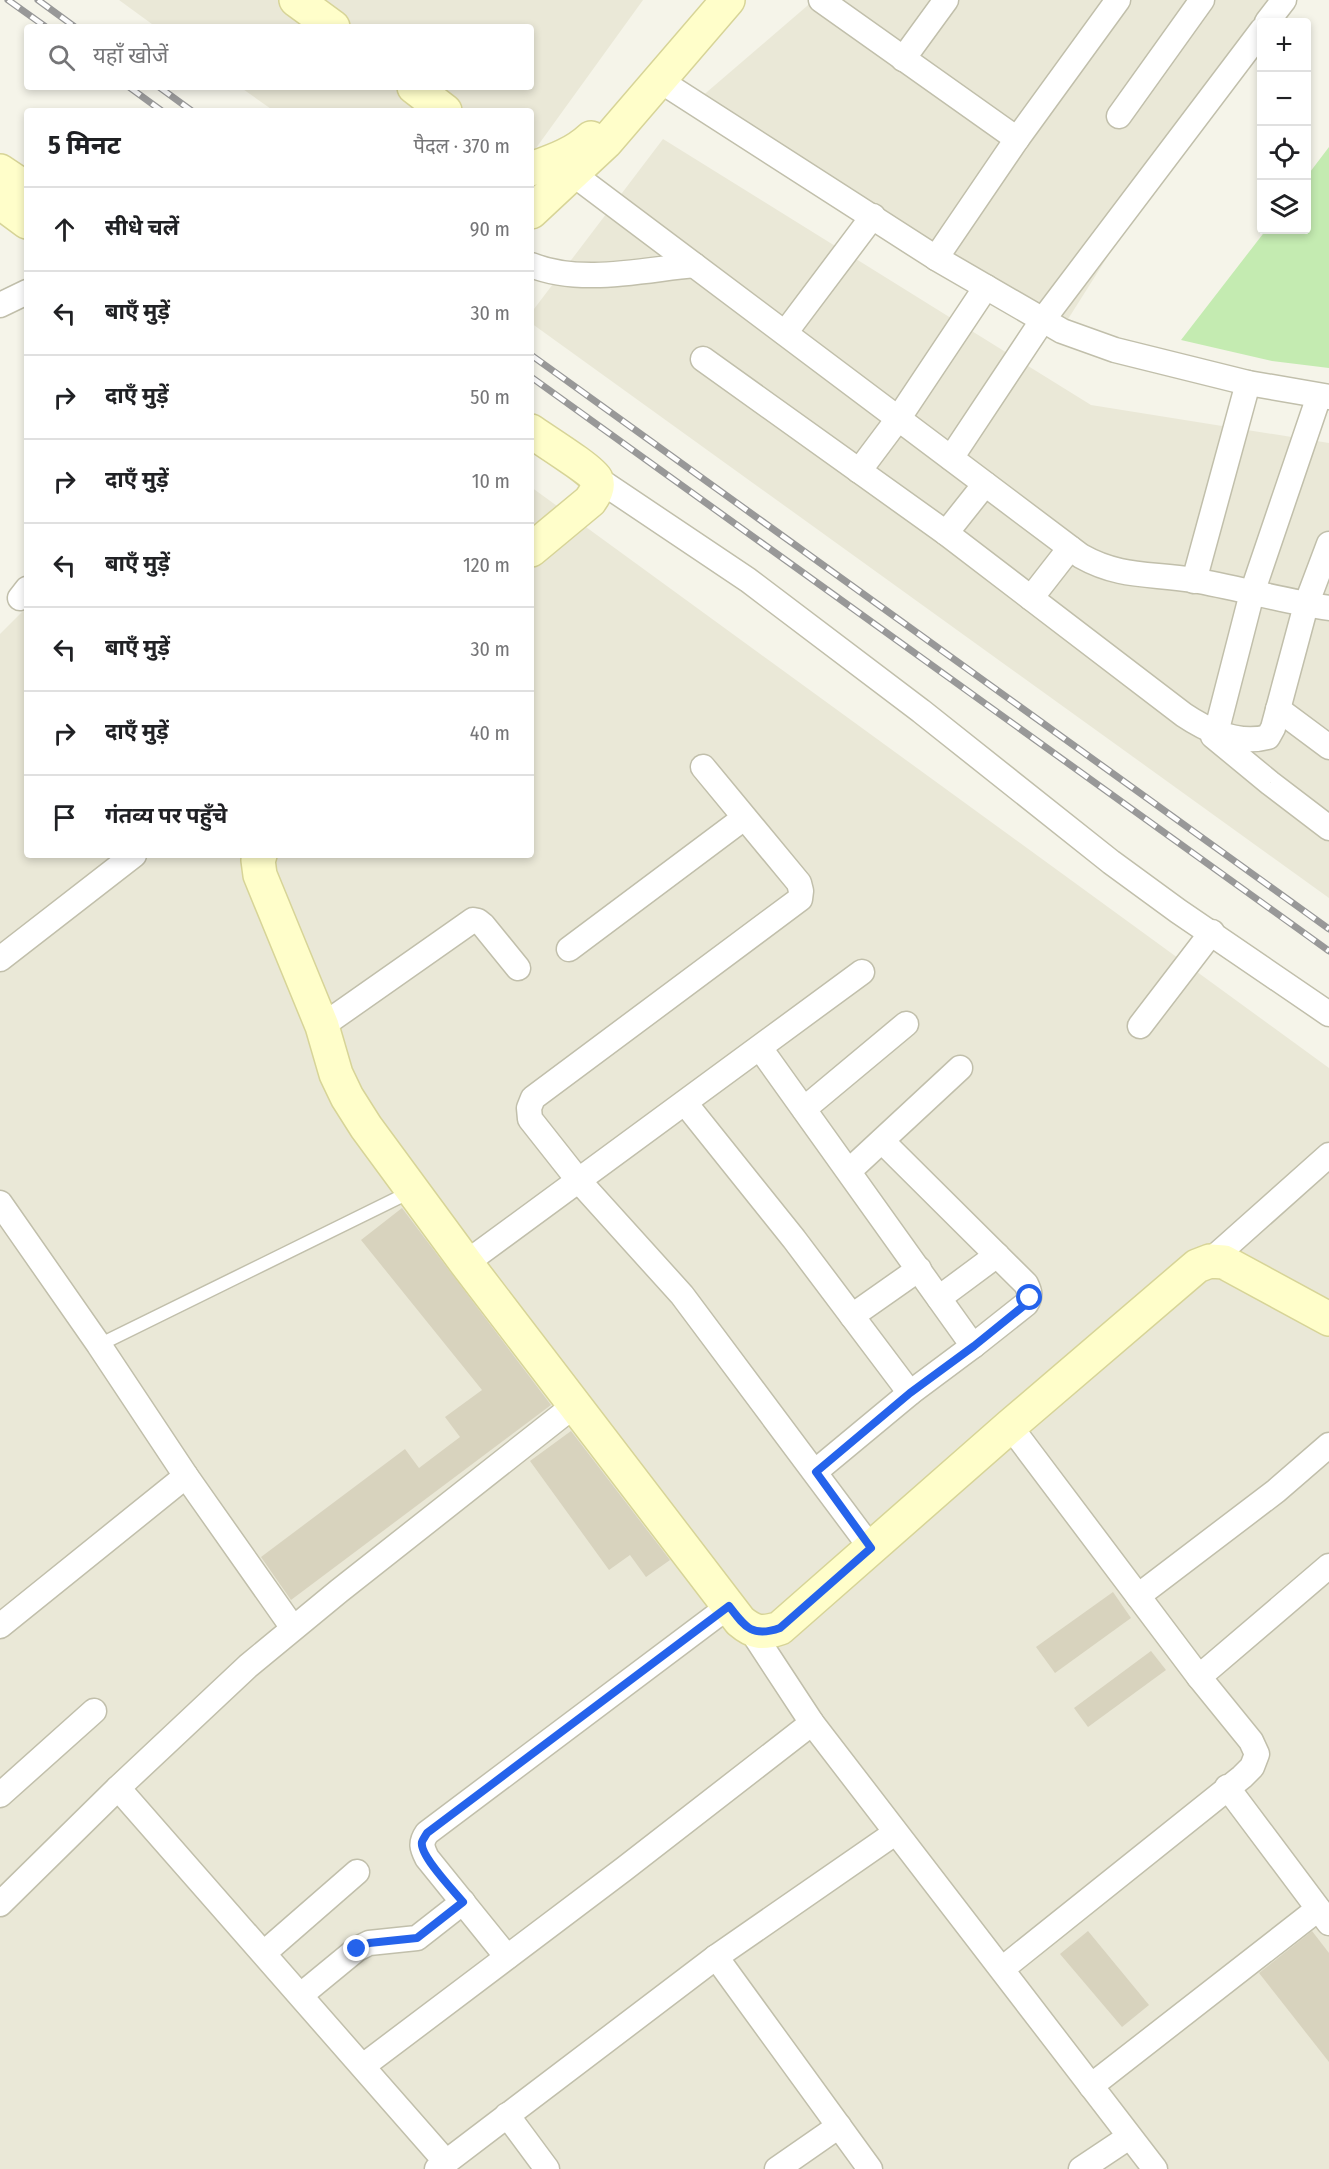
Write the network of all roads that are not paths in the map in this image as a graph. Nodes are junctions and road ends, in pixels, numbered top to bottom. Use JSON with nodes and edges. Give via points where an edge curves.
{"nodes":[{"id":1,"x":296,"y":0,"type":"edge"},
{"id":2,"x":705,"y":0,"type":"edge"},
{"id":3,"x":728,"y":0,"type":"edge"},
{"id":4,"x":821,"y":0,"type":"edge"},
{"id":5,"x":946,"y":0,"type":"edge"},
{"id":6,"x":1118,"y":0,"type":"edge"},
{"id":7,"x":1202,"y":0,"type":"edge"},
{"id":8,"x":1284,"y":0,"type":"edge"},
{"id":9,"x":1270,"y":18,"type":"edge"},
{"id":10,"x":329,"y":24,"type":"edge"},
{"id":11,"x":1257,"y":37,"type":"edge"},
{"id":12,"x":903,"y":59,"type":"junction"},
{"id":13,"x":660,"y":80,"type":"junction"},
{"id":14,"x":418,"y":90,"type":"edge"},
{"id":15,"x":440,"y":108,"type":"edge"},
{"id":16,"x":1119,"y":116,"type":"dead end"},
{"id":17,"x":1017,"y":140,"type":"junction"},
{"id":18,"x":0,"y":171,"type":"edge"},
{"id":19,"x":573,"y":174,"type":"junction"},
{"id":20,"x":24,"y":187,"type":"edge"},
{"id":21,"x":535,"y":190,"type":"edge"},
{"id":22,"x":0,"y":202,"type":"edge"},
{"id":23,"x":873,"y":216,"type":"junction"},
{"id":24,"x":24,"y":220,"type":"edge"},
{"id":25,"x":936,"y":258,"type":"junction"},
{"id":26,"x":694,"y":265,"type":"junction"},
{"id":27,"x":534,"y":266,"type":"edge"},
{"id":28,"x":986,"y":287,"type":"junction"},
{"id":29,"x":24,"y":293,"type":"edge"},
{"id":30,"x":0,"y":305,"type":"edge"},
{"id":31,"x":1042,"y":321,"type":"junction"},
{"id":32,"x":785,"y":333,"type":"junction"},
{"id":33,"x":702,"y":358,"type":"dead end"},
{"id":34,"x":1248,"y":383,"type":"junction"},
{"id":35,"x":1324,"y":396,"type":"edge"},
{"id":36,"x":898,"y":419,"type":"junction"},
{"id":37,"x":534,"y":433,"type":"edge"},
{"id":38,"x":951,"y":458,"type":"junction"},
{"id":39,"x":859,"y":471,"type":"junction"},
{"id":40,"x":596,"y":478,"type":"junction"},
{"id":41,"x":985,"y":484,"type":"junction"},
{"id":42,"x":946,"y":533,"type":"junction"},
{"id":43,"x":1329,"y":544,"type":"edge"},
{"id":44,"x":534,"y":548,"type":"edge"},
{"id":45,"x":1070,"y":548,"type":"junction"},
{"id":46,"x":1194,"y":581,"type":"junction"},
{"id":47,"x":1252,"y":593,"type":"junction"},
{"id":48,"x":1032,"y":598,"type":"junction"},
{"id":49,"x":1318,"y":606,"type":"edge"},
{"id":50,"x":1278,"y":709,"type":"junction"},
{"id":51,"x":1209,"y":730,"type":"junction"},
{"id":52,"x":1325,"y":741,"type":"edge"},
{"id":53,"x":703,"y":767,"type":"dead end"},
{"id":54,"x":744,"y":818,"type":"junction"},
{"id":55,"x":1329,"y":828,"type":"edge"},
{"id":56,"x":130,"y":858,"type":"edge"},
{"id":57,"x":259,"y":858,"type":"edge"},
{"id":58,"x":1212,"y":933,"type":"junction"},
{"id":59,"x":569,"y":949,"type":"dead end"},
{"id":60,"x":0,"y":959,"type":"edge"},
{"id":61,"x":518,"y":968,"type":"dead end"},
{"id":62,"x":862,"y":972,"type":"dead end"},
{"id":63,"x":1329,"y":1014,"type":"edge"},
{"id":64,"x":906,"y":1024,"type":"dead end"},
{"id":65,"x":322,"y":1026,"type":"junction"},
{"id":66,"x":1140,"y":1026,"type":"dead end"},
{"id":67,"x":760,"y":1048,"type":"junction"},
{"id":68,"x":960,"y":1068,"type":"dead end"},
{"id":69,"x":685,"y":1103,"type":"junction"},
{"id":70,"x":804,"y":1109,"type":"junction"},
{"id":71,"x":882,"y":1141,"type":"junction"},
{"id":72,"x":1329,"y":1155,"type":"edge"},
{"id":73,"x":849,"y":1171,"type":"junction"},
{"id":74,"x":579,"y":1181,"type":"junction"},
{"id":75,"x":413,"y":1191,"type":"junction"},
{"id":76,"x":0,"y":1203,"type":"edge"},
{"id":77,"x":997,"y":1255,"type":"junction"},
{"id":78,"x":1210,"y":1261,"type":"junction"},
{"id":79,"x":466,"y":1263,"type":"junction"},
{"id":80,"x":919,"y":1269,"type":"junction"},
{"id":81,"x":939,"y":1298,"type":"junction"},
{"id":82,"x":852,"y":1316,"type":"junction"},
{"id":83,"x":1329,"y":1319,"type":"edge"},
{"id":84,"x":99,"y":1345,"type":"junction"},
{"id":85,"x":974,"y":1346,"type":"junction"},
{"id":86,"x":910,"y":1393,"type":"junction"},
{"id":87,"x":576,"y":1404,"type":"junction"},
{"id":88,"x":1010,"y":1426,"type":"junction"},
{"id":89,"x":1329,"y":1444,"type":"edge"},
{"id":90,"x":816,"y":1472,"type":"junction"},
{"id":91,"x":186,"y":1476,"type":"junction"},
{"id":92,"x":871,"y":1548,"type":"junction"},
{"id":93,"x":1329,"y":1566,"type":"edge"},
{"id":94,"x":1138,"y":1596,"type":"junction"},
{"id":95,"x":729,"y":1606,"type":"junction"},
{"id":96,"x":0,"y":1626,"type":"edge"},
{"id":97,"x":293,"y":1628,"type":"junction"},
{"id":98,"x":751,"y":1630,"type":"junction"},
{"id":99,"x":1199,"y":1677,"type":"junction"},
{"id":100,"x":94,"y":1711,"type":"dead end"},
{"id":101,"x":812,"y":1723,"type":"junction"},
{"id":102,"x":1227,"y":1787,"type":"junction"},
{"id":103,"x":118,"y":1788,"type":"junction"},
{"id":104,"x":0,"y":1795,"type":"edge"},
{"id":105,"x":895,"y":1833,"type":"junction"},
{"id":106,"x":357,"y":1872,"type":"dead end"},
{"id":107,"x":4,"y":1893,"type":"edge"},
{"id":108,"x":463,"y":1902,"type":"junction"},
{"id":109,"x":1324,"y":1916,"type":"edge"},
{"id":110,"x":264,"y":1953,"type":"junction"},
{"id":111,"x":507,"y":1957,"type":"junction"},
{"id":112,"x":716,"y":1957,"type":"junction"},
{"id":113,"x":1002,"y":1969,"type":"junction"},
{"id":114,"x":301,"y":1995,"type":"junction"},
{"id":115,"x":363,"y":2066,"type":"junction"},
{"id":116,"x":1091,"y":2086,"type":"junction"},
{"id":117,"x":507,"y":2115,"type":"junction"},
{"id":118,"x":839,"y":2126,"type":"junction"},
{"id":119,"x":1129,"y":2137,"type":"junction"},
{"id":120,"x":441,"y":2165,"type":"edge"},
{"id":121,"x":547,"y":2169,"type":"edge"},
{"id":122,"x":777,"y":2169,"type":"edge"},
{"id":123,"x":870,"y":2169,"type":"edge"},
{"id":124,"x":1081,"y":2169,"type":"edge"},
{"id":125,"x":1155,"y":2169,"type":"edge"}],
"edges":[{"from":1,"to":10,"type":"street"},
{"from":2,"to":21,"type":"street","via":[[594,136],[566,156]]},
{"from":3,"to":13,"type":"street"},
{"from":4,"to":12,"type":"street"},
{"from":5,"to":12,"type":"street"},
{"from":6,"to":17,"type":"street"},
{"from":7,"to":16,"type":"street"},
{"from":8,"to":9,"type":"street"},
{"from":11,"to":31,"type":"street"},
{"from":12,"to":17,"type":"street"},
{"from":13,"to":19,"type":"street"},
{"from":13,"to":23,"type":"street"},
{"from":14,"to":15,"type":"street"},
{"from":17,"to":25,"type":"street"},
{"from":18,"to":20,"type":"street"},
{"from":19,"to":21,"type":"street"},
{"from":19,"to":26,"type":"street"},
{"from":22,"to":24,"type":"street"},
{"from":23,"to":25,"type":"street"},
{"from":23,"to":32,"type":"street"},
{"from":25,"to":28,"type":"street"},
{"from":26,"to":27,"type":"street","via":[[570,275]]},
{"from":26,"to":32,"type":"street"},
{"from":28,"to":31,"type":"street"},
{"from":28,"to":36,"type":"street"},
{"from":29,"to":30,"type":"street"},
{"from":31,"to":34,"type":"street","via":[[1115,351]]},
{"from":31,"to":38,"type":"street"},
{"from":32,"to":36,"type":"street"},
{"from":33,"to":39,"type":"street"},
{"from":34,"to":35,"type":"street"},
{"from":34,"to":46,"type":"street"},
{"from":35,"to":47,"type":"street"},
{"from":36,"to":38,"type":"street"},
{"from":36,"to":39,"type":"street"},
{"from":37,"to":40,"type":"street"},
{"from":38,"to":41,"type":"street"},
{"from":39,"to":42,"type":"street"},
{"from":40,"to":44,"type":"street","via":[[596,493],[590,501]]},
{"from":40,"to":58,"type":"street","via":[[748,580],[1111,862]]},
{"from":41,"to":42,"type":"street"},
{"from":41,"to":45,"type":"street"},
{"from":42,"to":48,"type":"street"},
{"from":43,"to":49,"type":"street"},
{"from":45,"to":46,"type":"street","via":[[1115,571]]},
{"from":45,"to":48,"type":"street"},
{"from":46,"to":47,"type":"street"},
{"from":47,"to":49,"type":"street"},
{"from":47,"to":51,"type":"street"},
{"from":48,"to":51,"type":"street"},
{"from":49,"to":50,"type":"street"},
{"from":50,"to":51,"type":"street","via":[[1268,737],[1239,739]]},
{"from":50,"to":52,"type":"street"},
{"from":51,"to":55,"type":"street"},
{"from":53,"to":54,"type":"street"},
{"from":54,"to":59,"type":"street"},
{"from":54,"to":74,"type":"street","via":[[799,883],[800,899],[533,1098],[530,1119]]},
{"from":56,"to":60,"type":"street"},
{"from":57,"to":65,"type":"street","via":[[260,875]]},
{"from":58,"to":63,"type":"street"},
{"from":58,"to":66,"type":"street"},
{"from":61,"to":65,"type":"street","via":[[483,925],[473,921]]},
{"from":62,"to":67,"type":"street"},
{"from":64,"to":70,"type":"street"},
{"from":65,"to":75,"type":"street","via":[[347,1097]]},
{"from":67,"to":69,"type":"street"},
{"from":67,"to":70,"type":"street"},
{"from":68,"to":71,"type":"street"},
{"from":69,"to":74,"type":"street"},
{"from":69,"to":82,"type":"street"},
{"from":70,"to":73,"type":"street"},
{"from":71,"to":73,"type":"street"},
{"from":71,"to":77,"type":"street"},
{"from":72,"to":78,"type":"street"},
{"from":73,"to":80,"type":"street"},
{"from":74,"to":79,"type":"street"},
{"from":74,"to":90,"type":"street","via":[[682,1295]]},
{"from":75,"to":79,"type":"street"},
{"from":75,"to":84,"type":"lane"},
{"from":76,"to":84,"type":"street"},
{"from":77,"to":81,"type":"street"},
{"from":77,"to":85,"type":"street","via":[[1026,1284],[1030,1298]]},
{"from":78,"to":83,"type":"street","via":[[1238,1268]]},
{"from":78,"to":88,"type":"street","via":[[1197,1266]]},
{"from":79,"to":87,"type":"street"},
{"from":80,"to":81,"type":"street"},
{"from":80,"to":82,"type":"street"},
{"from":81,"to":85,"type":"street"},
{"from":82,"to":86,"type":"street"},
{"from":84,"to":91,"type":"street"},
{"from":85,"to":86,"type":"street"},
{"from":86,"to":90,"type":"street"},
{"from":87,"to":95,"type":"street"},
{"from":87,"to":97,"type":"street"},
{"from":88,"to":92,"type":"street"},
{"from":88,"to":94,"type":"street"},
{"from":89,"to":94,"type":"street","via":[[1276,1491]]},
{"from":90,"to":92,"type":"street"},
{"from":91,"to":96,"type":"street"},
{"from":91,"to":97,"type":"street"},
{"from":92,"to":98,"type":"street","via":[[780,1628],[765,1633]]},
{"from":93,"to":99,"type":"street"},
{"from":94,"to":99,"type":"street"},
{"from":95,"to":98,"type":"street"},
{"from":95,"to":108,"type":"street","via":[[427,1833],[422,1841],[427,1858]]},
{"from":97,"to":103,"type":"street"},
{"from":98,"to":101,"type":"street"},
{"from":99,"to":102,"type":"street","via":[[1257,1755],[1252,1767]]},
{"from":100,"to":104,"type":"street"},
{"from":101,"to":105,"type":"street"},
{"from":101,"to":111,"type":"street"},
{"from":102,"to":109,"type":"street"},
{"from":102,"to":113,"type":"street"},
{"from":103,"to":107,"type":"street"},
{"from":103,"to":110,"type":"street"},
{"from":105,"to":112,"type":"street"},
{"from":105,"to":113,"type":"street"},
{"from":106,"to":110,"type":"street"},
{"from":108,"to":111,"type":"street"},
{"from":108,"to":114,"type":"street","via":[[417,1938],[369,1943],[357,1949]]},
{"from":109,"to":116,"type":"street"},
{"from":110,"to":114,"type":"street"},
{"from":111,"to":115,"type":"street"},
{"from":112,"to":117,"type":"street"},
{"from":112,"to":118,"type":"street"},
{"from":113,"to":116,"type":"street"},
{"from":114,"to":115,"type":"street"},
{"from":115,"to":120,"type":"street"},
{"from":116,"to":119,"type":"street"},
{"from":117,"to":120,"type":"street"},
{"from":117,"to":121,"type":"street"},
{"from":118,"to":122,"type":"street"},
{"from":118,"to":123,"type":"street"},
{"from":119,"to":124,"type":"street"},
{"from":119,"to":125,"type":"street"}]}
